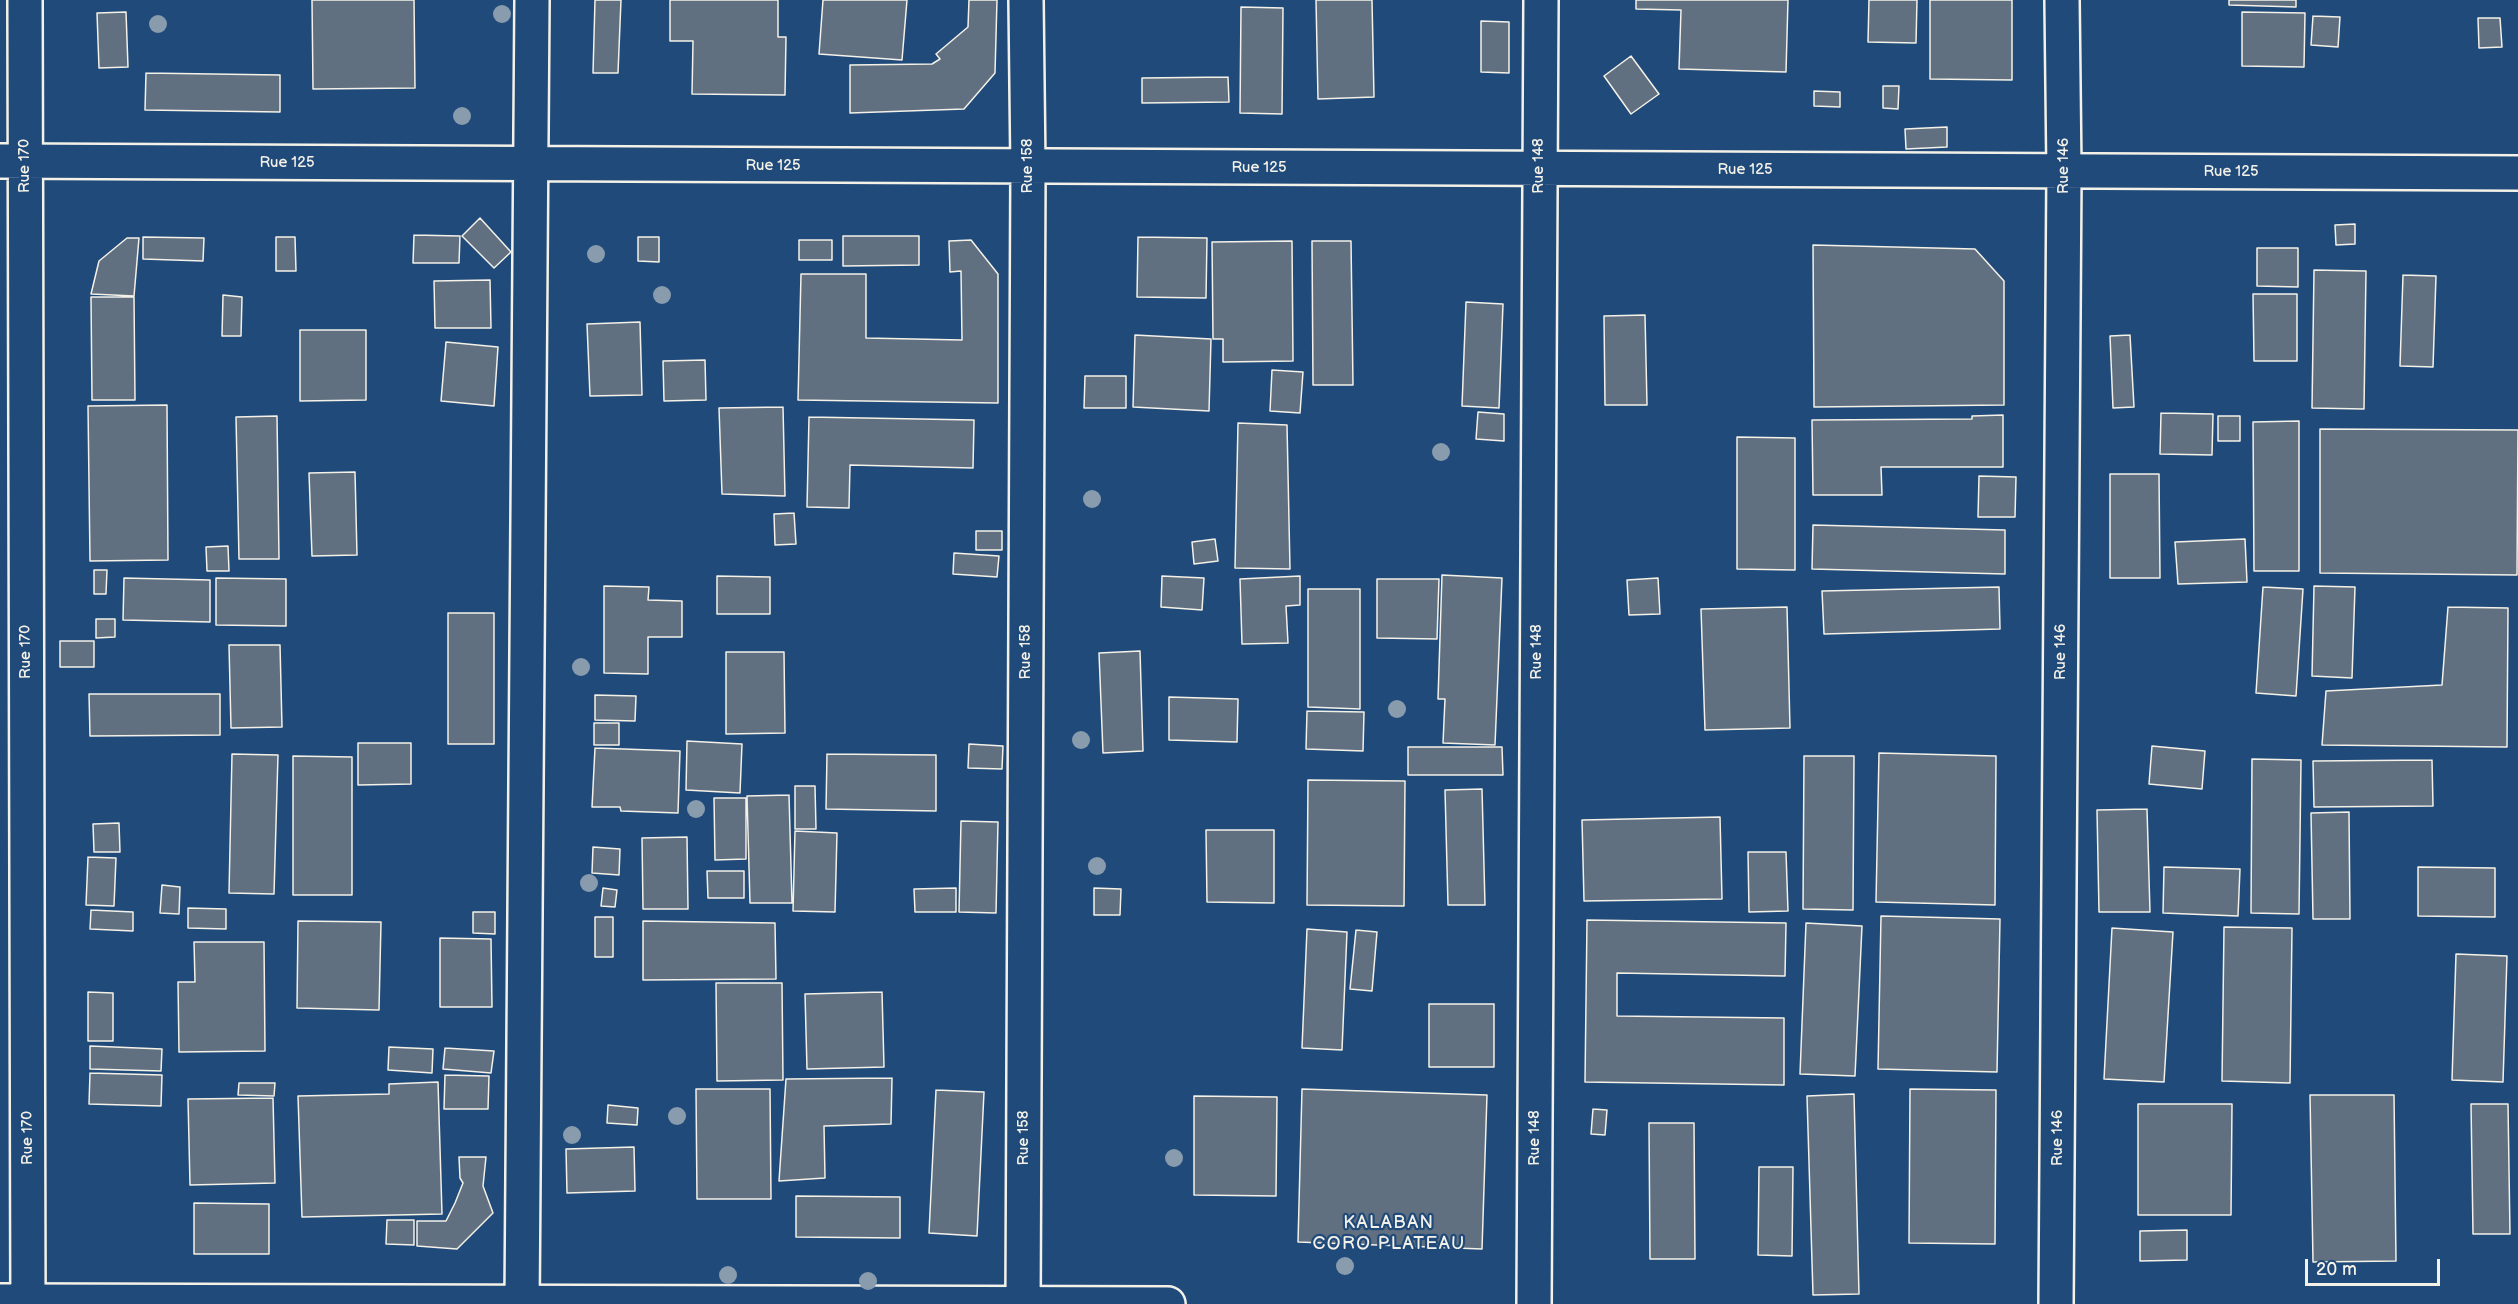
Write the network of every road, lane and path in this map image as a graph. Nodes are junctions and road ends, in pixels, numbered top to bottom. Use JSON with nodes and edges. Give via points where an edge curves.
{"nodes":[{"id":1,"x":25,"y":0,"type":"edge"},
{"id":2,"x":532,"y":0,"type":"edge"},
{"id":3,"x":1026,"y":0,"type":"edge"},
{"id":4,"x":1541,"y":0,"type":"edge"},
{"id":5,"x":2062,"y":0,"type":"edge"},
{"id":6,"x":12,"y":161,"type":"edge"},
{"id":7,"x":532,"y":164,"type":"junction"},
{"id":8,"x":1028,"y":168,"type":"junction"},
{"id":9,"x":1539,"y":169,"type":"junction"},
{"id":10,"x":2064,"y":171,"type":"junction"},
{"id":11,"x":2518,"y":173,"type":"edge"},
{"id":12,"x":19,"y":1302,"type":"edge"},
{"id":13,"x":522,"y":1303,"type":"edge"},
{"id":14,"x":1023,"y":1304,"type":"edge"},
{"id":15,"x":1168,"y":1304,"type":"edge"},
{"id":16,"x":1534,"y":1304,"type":"edge"},
{"id":17,"x":2056,"y":1304,"type":"edge"}],
"edges":[{"from":1,"to":6,"type":"street","name":"Rue 170"},
{"from":2,"to":7,"type":"street"},
{"from":3,"to":8,"type":"street","name":"Rue 158"},
{"from":4,"to":9,"type":"street","name":"Rue 148"},
{"from":5,"to":10,"type":"street","name":"Rue 146"},
{"from":6,"to":7,"type":"street","name":"Rue 125"},
{"from":6,"to":12,"type":"street","name":"Rue 170"},
{"from":7,"to":8,"type":"street","name":"Rue 125"},
{"from":7,"to":13,"type":"street"},
{"from":8,"to":9,"type":"street","name":"Rue 125"},
{"from":8,"to":14,"type":"street","name":"Rue 158"},
{"from":9,"to":10,"type":"street","name":"Rue 125"},
{"from":9,"to":16,"type":"street","name":"Rue 148"},
{"from":10,"to":11,"type":"street","name":"Rue 125"},
{"from":10,"to":17,"type":"street","name":"Rue 146"},
{"from":12,"to":13,"type":"street"},
{"from":13,"to":14,"type":"street"},
{"from":14,"to":15,"type":"street"}]}
